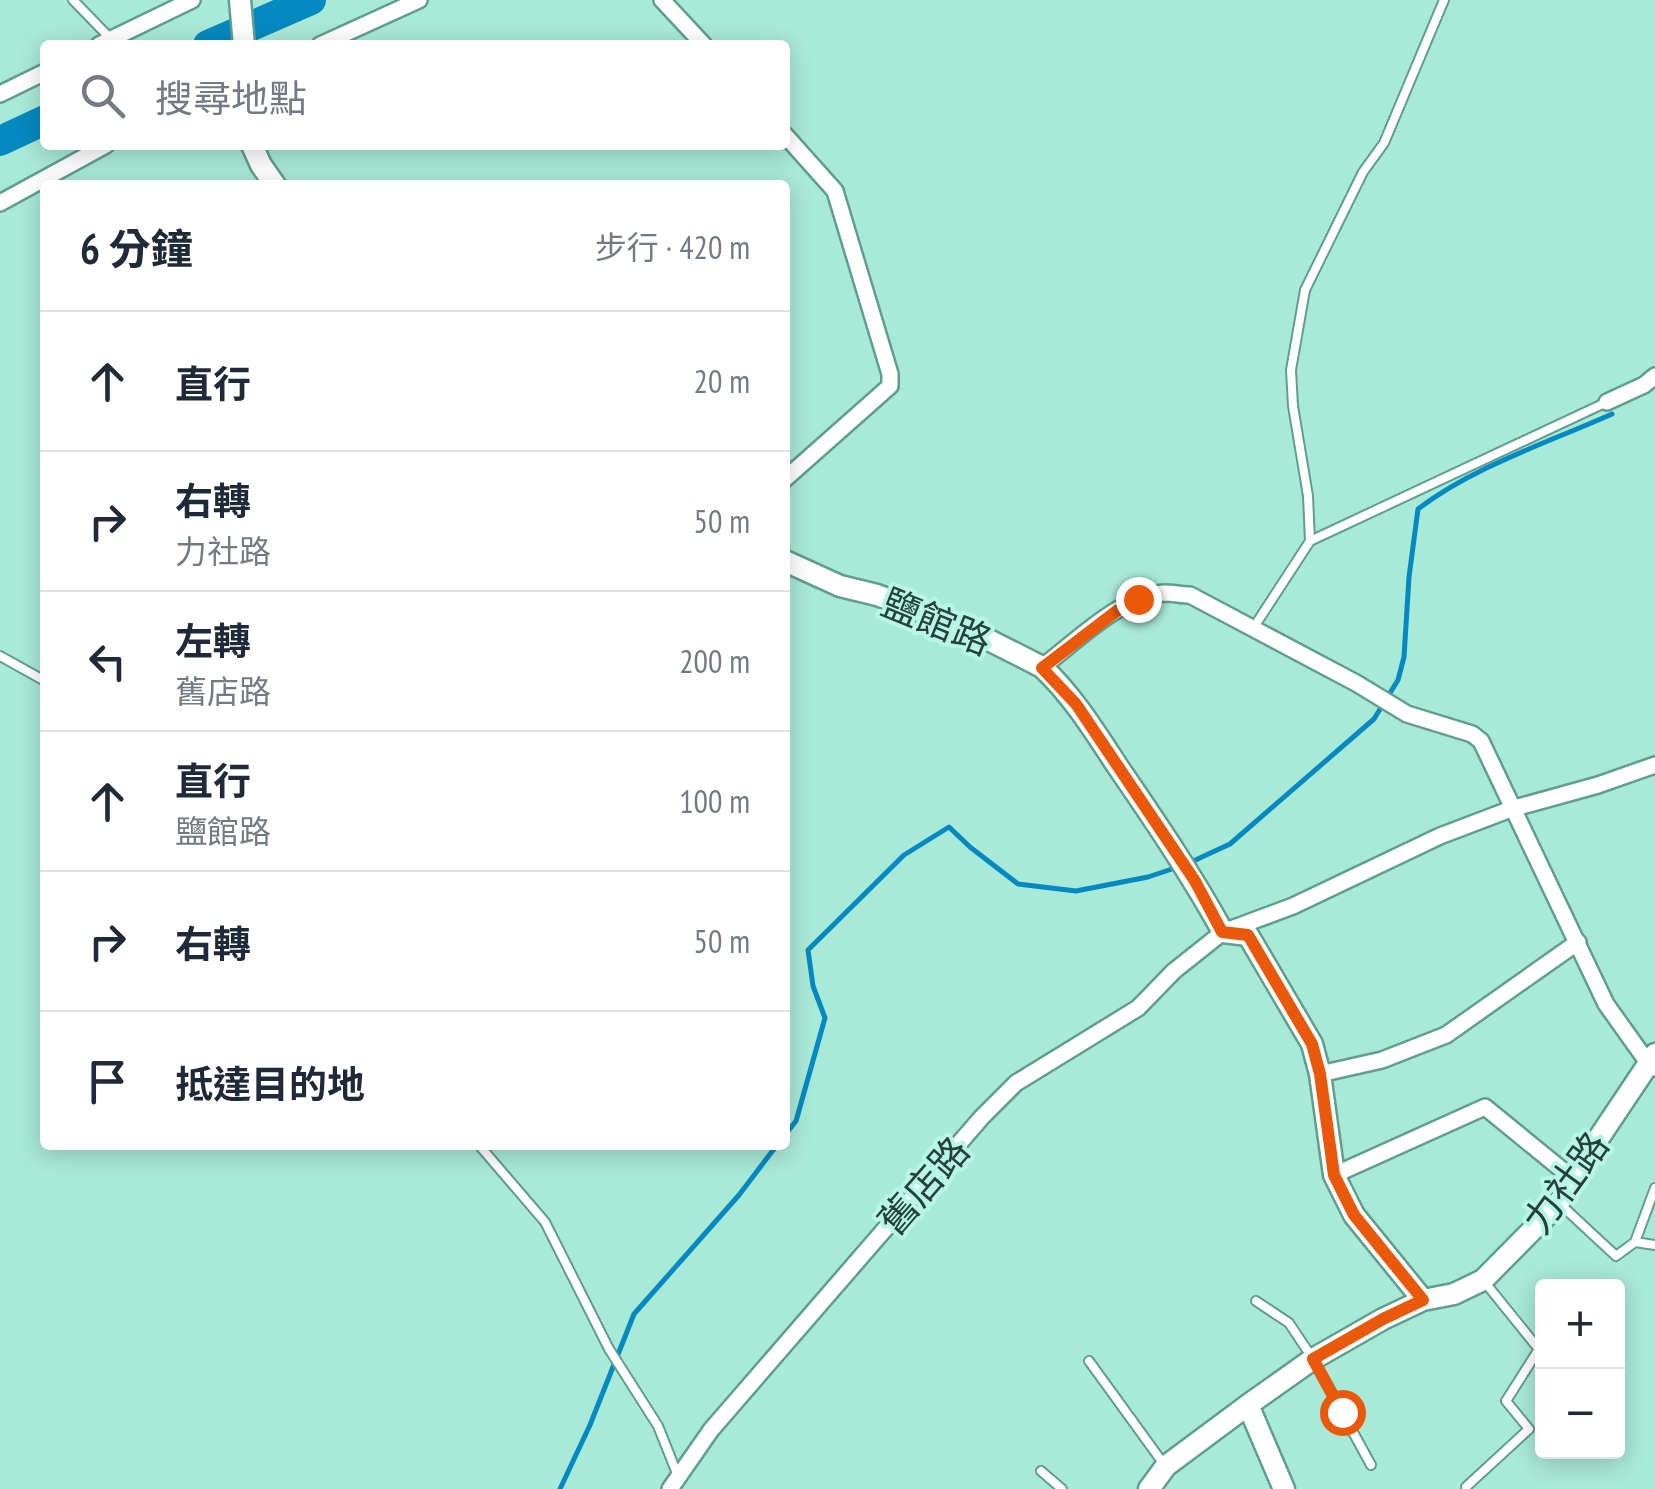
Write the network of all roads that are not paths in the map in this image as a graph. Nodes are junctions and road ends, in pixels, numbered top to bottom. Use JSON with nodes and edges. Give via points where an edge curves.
{"nodes":[{"id":1,"x":74,"y":0,"type":"edge"},
{"id":2,"x":192,"y":0,"type":"edge"},
{"id":3,"x":240,"y":0,"type":"edge"},
{"id":4,"x":419,"y":0,"type":"edge"},
{"id":5,"x":662,"y":0,"type":"edge"},
{"id":6,"x":1444,"y":0,"type":"edge"},
{"id":7,"x":104,"y":40,"type":"edge"},
{"id":8,"x":110,"y":40,"type":"edge"},
{"id":9,"x":244,"y":40,"type":"edge"},
{"id":10,"x":331,"y":40,"type":"edge"},
{"id":11,"x":699,"y":40,"type":"edge"},
{"id":12,"x":40,"y":74,"type":"edge"},
{"id":13,"x":0,"y":94,"type":"edge"},
{"id":14,"x":790,"y":140,"type":"edge"},
{"id":15,"x":97,"y":150,"type":"edge"},
{"id":16,"x":254,"y":150,"type":"edge"},
{"id":17,"x":42,"y":180,"type":"edge"},
{"id":18,"x":272,"y":180,"type":"edge"},
{"id":19,"x":40,"y":181,"type":"edge"},
{"id":20,"x":0,"y":203,"type":"edge"},
{"id":21,"x":1655,"y":376,"type":"edge"},
{"id":22,"x":1607,"y":402,"type":"joint"},
{"id":23,"x":790,"y":475,"type":"edge"},
{"id":24,"x":1310,"y":542,"type":"junction"},
{"id":25,"x":790,"y":562,"type":"edge"},
{"id":26,"x":1254,"y":627,"type":"junction"},
{"id":27,"x":0,"y":656,"type":"edge"},
{"id":28,"x":1042,"y":668,"type":"junction"},
{"id":29,"x":40,"y":678,"type":"edge"},
{"id":30,"x":1655,"y":765,"type":"edge"},
{"id":31,"x":1511,"y":809,"type":"junction"},
{"id":32,"x":1222,"y":932,"type":"junction"},
{"id":33,"x":1578,"y":942,"type":"junction"},
{"id":34,"x":1653,"y":1062,"type":"edge"},
{"id":35,"x":1320,"y":1074,"type":"junction"},
{"id":36,"x":483,"y":1150,"type":"edge"},
{"id":37,"x":1334,"y":1175,"type":"junction"},
{"id":38,"x":1572,"y":1178,"type":"junction"},
{"id":39,"x":1655,"y":1188,"type":"edge"},
{"id":40,"x":1559,"y":1203,"type":"junction"},
{"id":41,"x":1634,"y":1242,"type":"junction"},
{"id":42,"x":1655,"y":1245,"type":"edge"},
{"id":43,"x":1483,"y":1280,"type":"junction"},
{"id":44,"x":1423,"y":1300,"type":"junction"},
{"id":45,"x":1256,"y":1302,"type":"dead end"},
{"id":46,"x":1535,"y":1344,"type":"edge"},
{"id":47,"x":1313,"y":1359,"type":"junction"},
{"id":48,"x":1535,"y":1360,"type":"edge"},
{"id":49,"x":1089,"y":1361,"type":"dead end"},
{"id":50,"x":1248,"y":1405,"type":"junction"},
{"id":51,"x":1370,"y":1465,"type":"dead end"},
{"id":52,"x":1166,"y":1466,"type":"junction"},
{"id":53,"x":1041,"y":1471,"type":"dead end"},
{"id":54,"x":674,"y":1482,"type":"edge"},
{"id":55,"x":1466,"y":1487,"type":"edge"},
{"id":56,"x":1062,"y":1489,"type":"edge"},
{"id":57,"x":1149,"y":1489,"type":"edge"},
{"id":58,"x":1284,"y":1489,"type":"edge"}],
"edges":[{"from":1,"to":7,"type":"lane"},
{"from":2,"to":8,"type":"street"},
{"from":3,"to":9,"type":"street"},
{"from":4,"to":10,"type":"street"},
{"from":5,"to":11,"type":"street"},
{"from":6,"to":24,"type":"lane","via":[[1384,143],[1305,290],[1291,370]]},
{"from":12,"to":13,"type":"street"},
{"from":14,"to":23,"type":"street","via":[[835,190],[890,386]]},
{"from":15,"to":17,"type":"street"},
{"from":16,"to":18,"type":"street"},
{"from":19,"to":20,"type":"street"},
{"from":21,"to":22,"type":"street"},
{"from":22,"to":24,"type":"lane"},
{"from":24,"to":26,"type":"lane"},
{"from":25,"to":28,"type":"street","name":"鹽館路","via":[[964,628]]},
{"from":26,"to":28,"type":"street","via":[[1190,595],[1164,593],[1118,610]]},
{"from":26,"to":31,"type":"street","via":[[1408,714],[1472,734]]},
{"from":27,"to":29,"type":"lane"},
{"from":28,"to":32,"type":"street","name":"鹽館路","via":[[1076,704]]},
{"from":30,"to":31,"type":"street","name":"舊店路"},
{"from":31,"to":32,"type":"street","name":"舊店路"},
{"from":31,"to":33,"type":"street"},
{"from":32,"to":35,"type":"street","via":[[1248,935],[1312,1044]]},
{"from":32,"to":54,"type":"street","name":"舊店路","via":[[1138,1008],[1016,1083],[711,1430]]},
{"from":33,"to":34,"type":"street","via":[[1606,1004]]},
{"from":33,"to":35,"type":"street","via":[[1446,1035]]},
{"from":34,"to":38,"type":"street","name":"力社路"},
{"from":35,"to":37,"type":"street"},
{"from":36,"to":54,"type":"lane","via":[[545,1222],[609,1349],[658,1426]]},
{"from":37,"to":38,"type":"street","via":[[1484,1106]]},
{"from":37,"to":44,"type":"street","via":[[1354,1215]]},
{"from":38,"to":40,"type":"street","name":"力社路"},
{"from":39,"to":41,"type":"lane"},
{"from":40,"to":41,"type":"lane","via":[[1616,1256]]},
{"from":40,"to":43,"type":"street","name":"力社路"},
{"from":41,"to":42,"type":"lane"},
{"from":43,"to":44,"type":"street","name":"力社路"},
{"from":43,"to":46,"type":"lane"},
{"from":44,"to":47,"type":"street","name":"力社路"},
{"from":45,"to":47,"type":"lane","via":[[1289,1323]]},
{"from":47,"to":50,"type":"street","name":"力社路"},
{"from":47,"to":51,"type":"lane"},
{"from":48,"to":55,"type":"lane","via":[[1506,1401],[1529,1429]]},
{"from":49,"to":52,"type":"lane"},
{"from":50,"to":52,"type":"street","name":"力社路"},
{"from":50,"to":58,"type":"street"},
{"from":52,"to":57,"type":"street","name":"力社路"},
{"from":53,"to":56,"type":"lane"}]}
